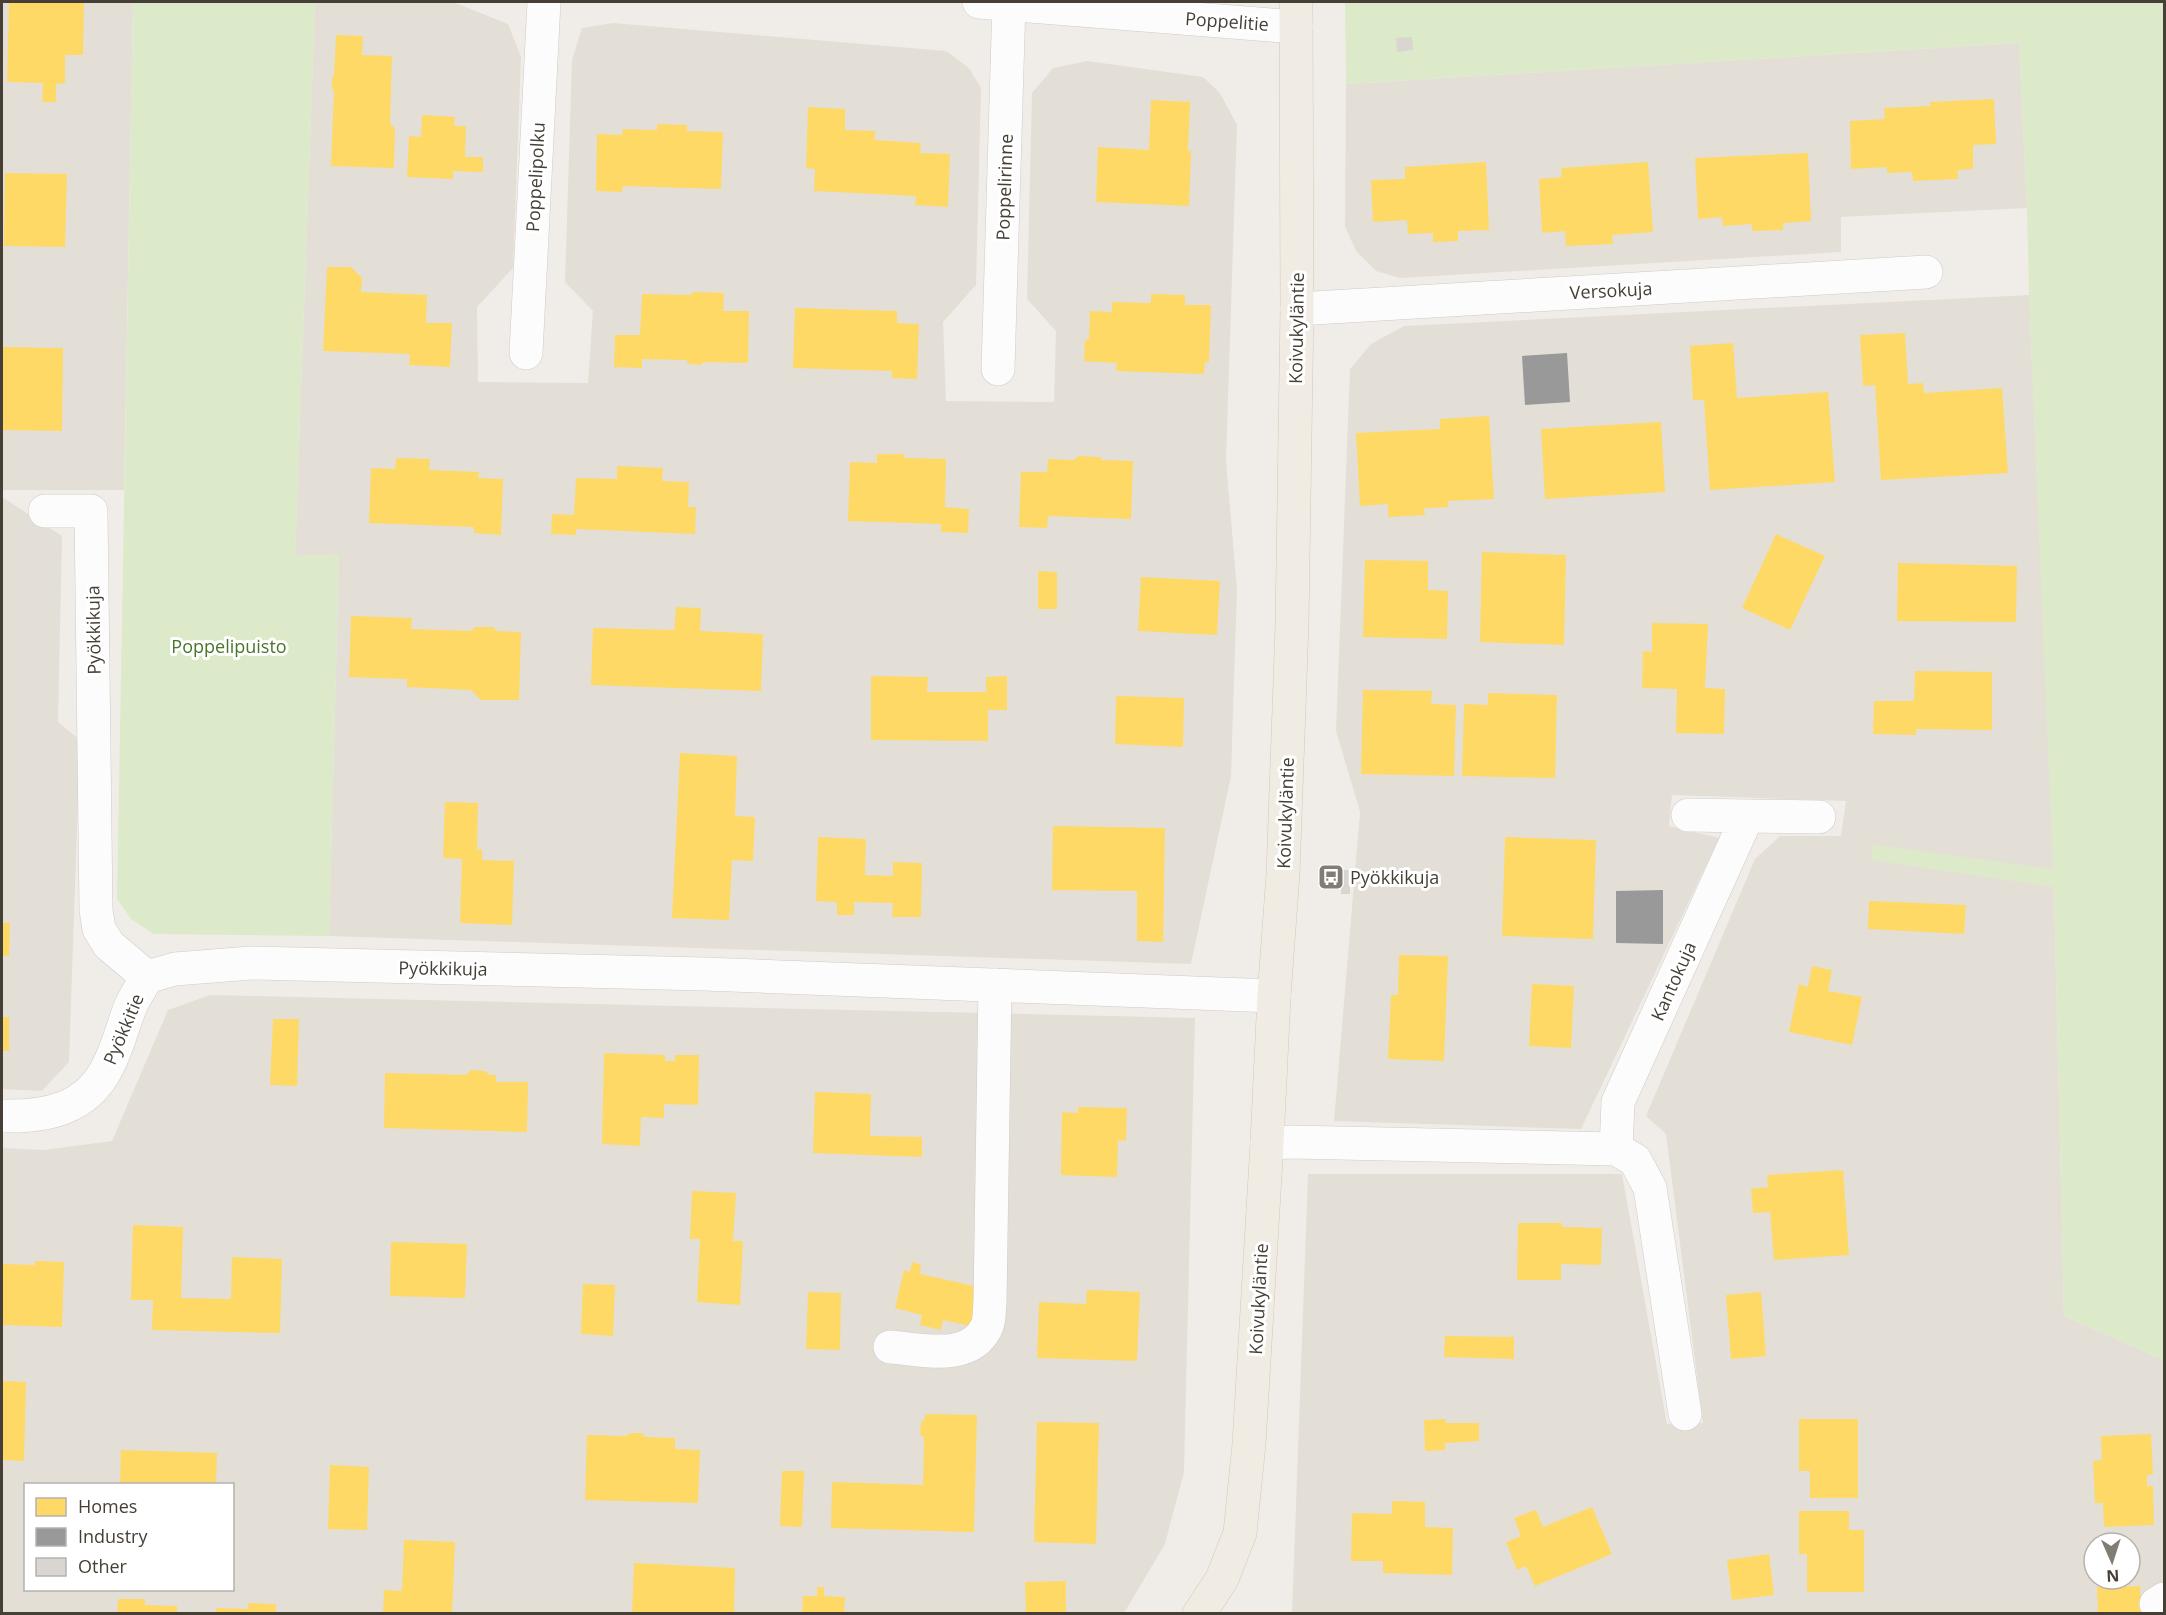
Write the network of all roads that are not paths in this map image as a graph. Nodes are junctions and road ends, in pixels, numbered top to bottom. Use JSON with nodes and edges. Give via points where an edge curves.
{"nodes":[{"id":1,"x":544,"y":2,"type":"edge"},
{"id":2,"x":999,"y":2,"type":"edge"},
{"id":3,"x":1296,"y":14,"type":"edge"},
{"id":4,"x":1926,"y":272,"type":"dead end"},
{"id":5,"x":1297,"y":309,"type":"junction"},
{"id":6,"x":526,"y":353,"type":"dead end"},
{"id":7,"x":998,"y":369,"type":"dead end"},
{"id":8,"x":45,"y":512,"type":"dead end"},
{"id":9,"x":1688,"y":815,"type":"dead end"},
{"id":10,"x":1747,"y":817,"type":"junction"},
{"id":11,"x":1819,"y":817,"type":"dead end"},
{"id":12,"x":147,"y":977,"type":"junction"},
{"id":13,"x":995,"y":985,"type":"junction"},
{"id":14,"x":1274,"y":996,"type":"junction"},
{"id":15,"x":2,"y":1116,"type":"edge"},
{"id":16,"x":1267,"y":1143,"type":"junction"},
{"id":17,"x":1616,"y":1149,"type":"junction"},
{"id":18,"x":890,"y":1347,"type":"dead end"},
{"id":19,"x":1685,"y":1414,"type":"dead end"},
{"id":20,"x":1199,"y":1614,"type":"edge"}],
"edges":[{"from":1,"to":6,"type":"street","name":"Poppelipolku"},
{"from":2,"to":3,"type":"street","name":"Poppelitie"},
{"from":2,"to":7,"type":"street","name":"Poppelirinne"},
{"from":3,"to":5,"type":"main road","name":"Koivukyläntie"},
{"from":4,"to":5,"type":"street","name":"Versokuja"},
{"from":5,"to":14,"type":"main road","name":"Koivukyläntie","via":[[1292,626],[1283,874]]},
{"from":8,"to":12,"type":"street","name":"Pyökkikuja","via":[[92,511],[96,910],[99,929],[109,945]]},
{"from":9,"to":10,"type":"street"},
{"from":10,"to":11,"type":"street"},
{"from":10,"to":17,"type":"street","name":"Kantokuja","via":[[1618,1101]]},
{"from":12,"to":13,"type":"street","name":"Pyökkikuja","via":[[176,969],[251,963]]},
{"from":12,"to":15,"type":"street","name":"Pyökkitie","via":[[107,1069],[92,1089],[60,1111]]},
{"from":13,"to":14,"type":"street","name":"Pyökkikuja"},
{"from":13,"to":18,"type":"street","via":[[987,1324],[980,1337],[955,1351]]},
{"from":14,"to":16,"type":"main road","name":"Koivukyläntie"},
{"from":16,"to":17,"type":"street"},
{"from":16,"to":20,"type":"main road","name":"Koivukyläntie","via":[[1240,1533],[1222,1580]]},
{"from":17,"to":19,"type":"street","via":[[1635,1160],[1650,1188]]}]}
